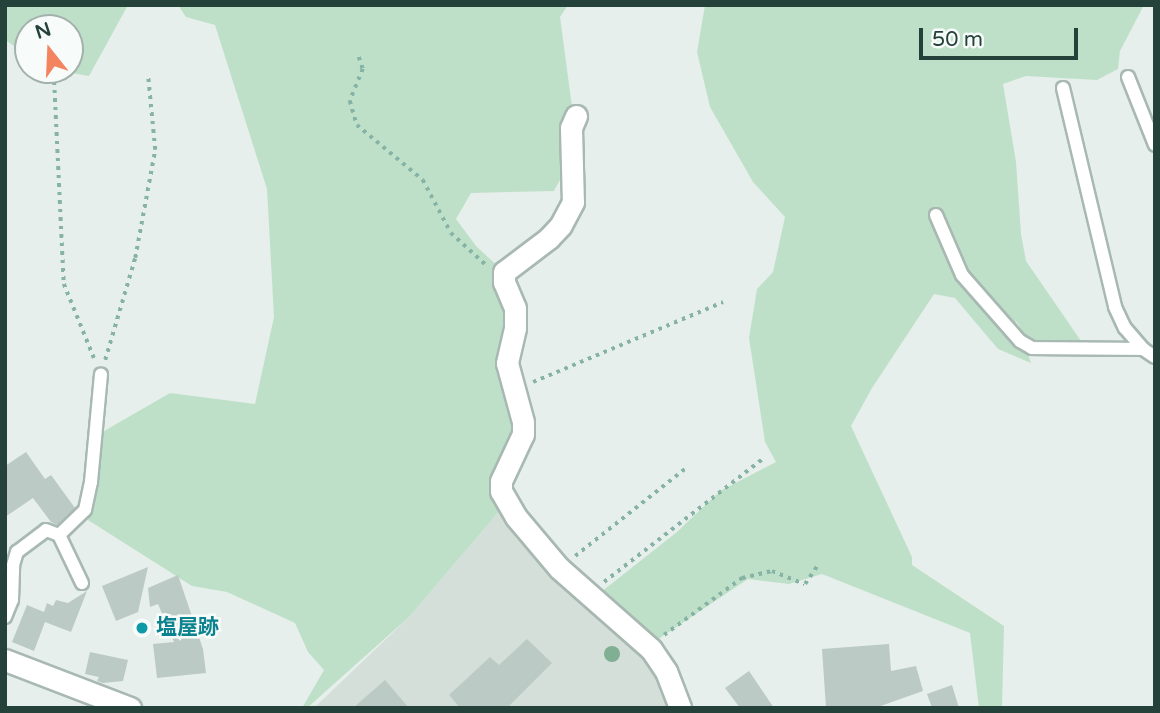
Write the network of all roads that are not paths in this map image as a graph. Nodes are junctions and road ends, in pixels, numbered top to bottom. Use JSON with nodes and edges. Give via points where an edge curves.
{"nodes":[{"id":1,"x":1128,"y":77,"type":"dead end"},
{"id":2,"x":1063,"y":88,"type":"dead end"},
{"id":3,"x":576,"y":116,"type":"dead end"},
{"id":4,"x":1155,"y":145,"type":"edge"},
{"id":5,"x":936,"y":215,"type":"dead end"},
{"id":6,"x":1143,"y":349,"type":"junction"},
{"id":7,"x":1155,"y":357,"type":"edge"},
{"id":8,"x":101,"y":374,"type":"road end"},
{"id":9,"x":59,"y":535,"type":"junction"},
{"id":10,"x":82,"y":583,"type":"dead end"},
{"id":11,"x":5,"y":617,"type":"edge"},
{"id":12,"x":5,"y":660,"type":"edge"},
{"id":13,"x":130,"y":708,"type":"edge"},
{"id":14,"x":680,"y":708,"type":"edge"}],
"edges":[{"from":1,"to":4,"type":"lane"},
{"from":2,"to":6,"type":"lane","via":[[1115,307]]},
{"from":3,"to":14,"type":"street","via":[[571,128],[573,202],[549,238],[504,272],[503,282],[515,308],[507,363],[523,434],[501,481],[501,491],[516,517],[559,568],[648,646],[666,671]]},
{"from":5,"to":6,"type":"lane","via":[[962,275],[1020,341],[1032,348]]},
{"from":6,"to":7,"type":"lane"},
{"from":8,"to":9,"type":"lane","via":[[85,510]]},
{"from":9,"to":10,"type":"lane"},
{"from":9,"to":11,"type":"lane","via":[[46,530],[17,552],[12,600]]},
{"from":12,"to":13,"type":"street"}]}
